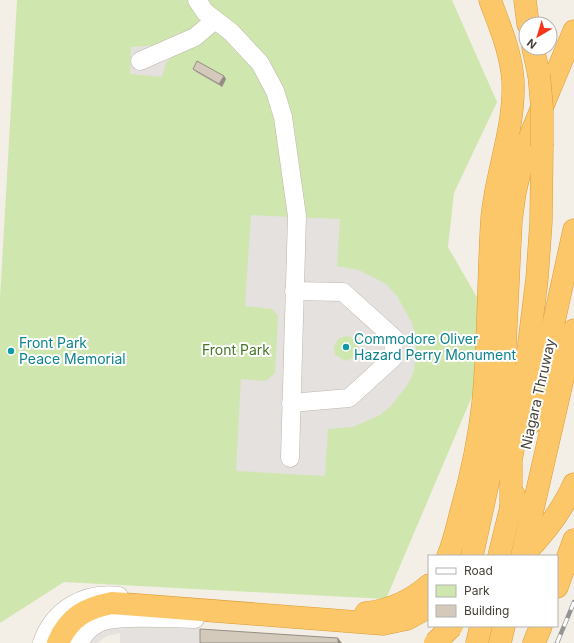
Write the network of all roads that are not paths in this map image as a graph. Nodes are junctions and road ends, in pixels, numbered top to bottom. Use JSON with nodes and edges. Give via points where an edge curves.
{"nodes":[{"id":1,"x":198,"y":0,"type":"edge"},
{"id":2,"x":490,"y":0,"type":"edge"},
{"id":3,"x":525,"y":0,"type":"edge"},
{"id":4,"x":527,"y":16,"type":"edge"},
{"id":5,"x":215,"y":20,"type":"junction"},
{"id":6,"x":574,"y":31,"type":"edge"},
{"id":7,"x":535,"y":56,"type":"edge"},
{"id":8,"x":140,"y":61,"type":"dead end"},
{"id":9,"x":574,"y":230,"type":"edge"},
{"id":10,"x":294,"y":291,"type":"junction"},
{"id":11,"x":574,"y":330,"type":"edge"},
{"id":12,"x":291,"y":403,"type":"junction"},
{"id":13,"x":290,"y":458,"type":"dead end"},
{"id":14,"x":574,"y":484,"type":"edge"},
{"id":15,"x":511,"y":510,"type":"junction"},
{"id":16,"x":479,"y":520,"type":"junction"},
{"id":17,"x":574,"y":540,"type":"edge"},
{"id":18,"x":448,"y":555,"type":"edge"},
{"id":19,"x":468,"y":555,"type":"edge"},
{"id":20,"x":472,"y":555,"type":"edge"},
{"id":21,"x":499,"y":555,"type":"edge"},
{"id":22,"x":522,"y":555,"type":"edge"},
{"id":23,"x":523,"y":555,"type":"edge"},
{"id":24,"x":558,"y":584,"type":"edge"},
{"id":25,"x":428,"y":586,"type":"edge"},
{"id":26,"x":167,"y":606,"type":"junction"},
{"id":27,"x":428,"y":608,"type":"edge"},
{"id":28,"x":246,"y":613,"type":"junction"},
{"id":29,"x":328,"y":618,"type":"junction"},
{"id":30,"x":450,"y":627,"type":"edge"},
{"id":31,"x":451,"y":627,"type":"edge"},
{"id":32,"x":481,"y":627,"type":"edge"},
{"id":33,"x":504,"y":627,"type":"edge"},
{"id":34,"x":541,"y":627,"type":"edge"},
{"id":35,"x":42,"y":643,"type":"edge"},
{"id":36,"x":58,"y":643,"type":"edge"},
{"id":37,"x":79,"y":643,"type":"edge"},
{"id":38,"x":435,"y":643,"type":"edge"},
{"id":39,"x":443,"y":643,"type":"edge"},
{"id":40,"x":477,"y":643,"type":"edge"},
{"id":41,"x":500,"y":643,"type":"edge"},
{"id":42,"x":534,"y":643,"type":"edge"}],
"edges":[{"from":1,"to":5,"type":"lane","via":[[205,12]]},
{"from":2,"to":18,"type":"highway","via":[[510,57],[513,106],[492,218],[483,404],[476,448]]},
{"from":3,"to":4,"type":"highway"},
{"from":5,"to":8,"type":"lane","via":[[195,37]]},
{"from":5,"to":10,"type":"lane","via":[[236,37],[260,63],[275,91],[283,117],[297,216]]},
{"from":6,"to":16,"type":"highway","via":[[533,129],[515,192],[511,221],[503,387],[491,469]]},
{"from":7,"to":15,"type":"highway","bridge":true,"via":[[542,108],[541,222],[526,375],[511,461]]},
{"from":9,"to":15,"type":"highway","name":"Niagara Thruway"},
{"from":10,"to":12,"type":"lane"},
{"from":10,"to":12,"type":"lane","via":[[343,292],[394,338],[393,358],[349,398]]},
{"from":11,"to":22,"type":"highway","name":"Niagara Thruway"},
{"from":12,"to":13,"type":"lane"},
{"from":14,"to":23,"type":"highway","via":[[557,515]]},
{"from":15,"to":21,"type":"highway","name":"Niagara Thruway"},
{"from":16,"to":19,"type":"highway"},
{"from":16,"to":20,"type":"highway"},
{"from":17,"to":24,"type":"highway"},
{"from":25,"to":29,"type":"highway","via":[[393,608]]},
{"from":26,"to":28,"type":"highway"},
{"from":26,"to":35,"type":"lane","via":[[112,595],[90,597],[61,613],[48,629]]},
{"from":26,"to":36,"type":"highway","via":[[112,603],[89,608],[65,629]]},
{"from":27,"to":29,"type":"highway","via":[[407,619],[383,624]]},
{"from":28,"to":29,"type":"highway"},
{"from":28,"to":37,"type":"lane","via":[[196,619],[111,619],[102,621],[90,629]]},
{"from":30,"to":38,"type":"highway","bridge":true},
{"from":31,"to":39,"type":"highway"},
{"from":32,"to":40,"type":"highway"},
{"from":33,"to":41,"type":"highway"},
{"from":34,"to":42,"type":"highway"}]}
